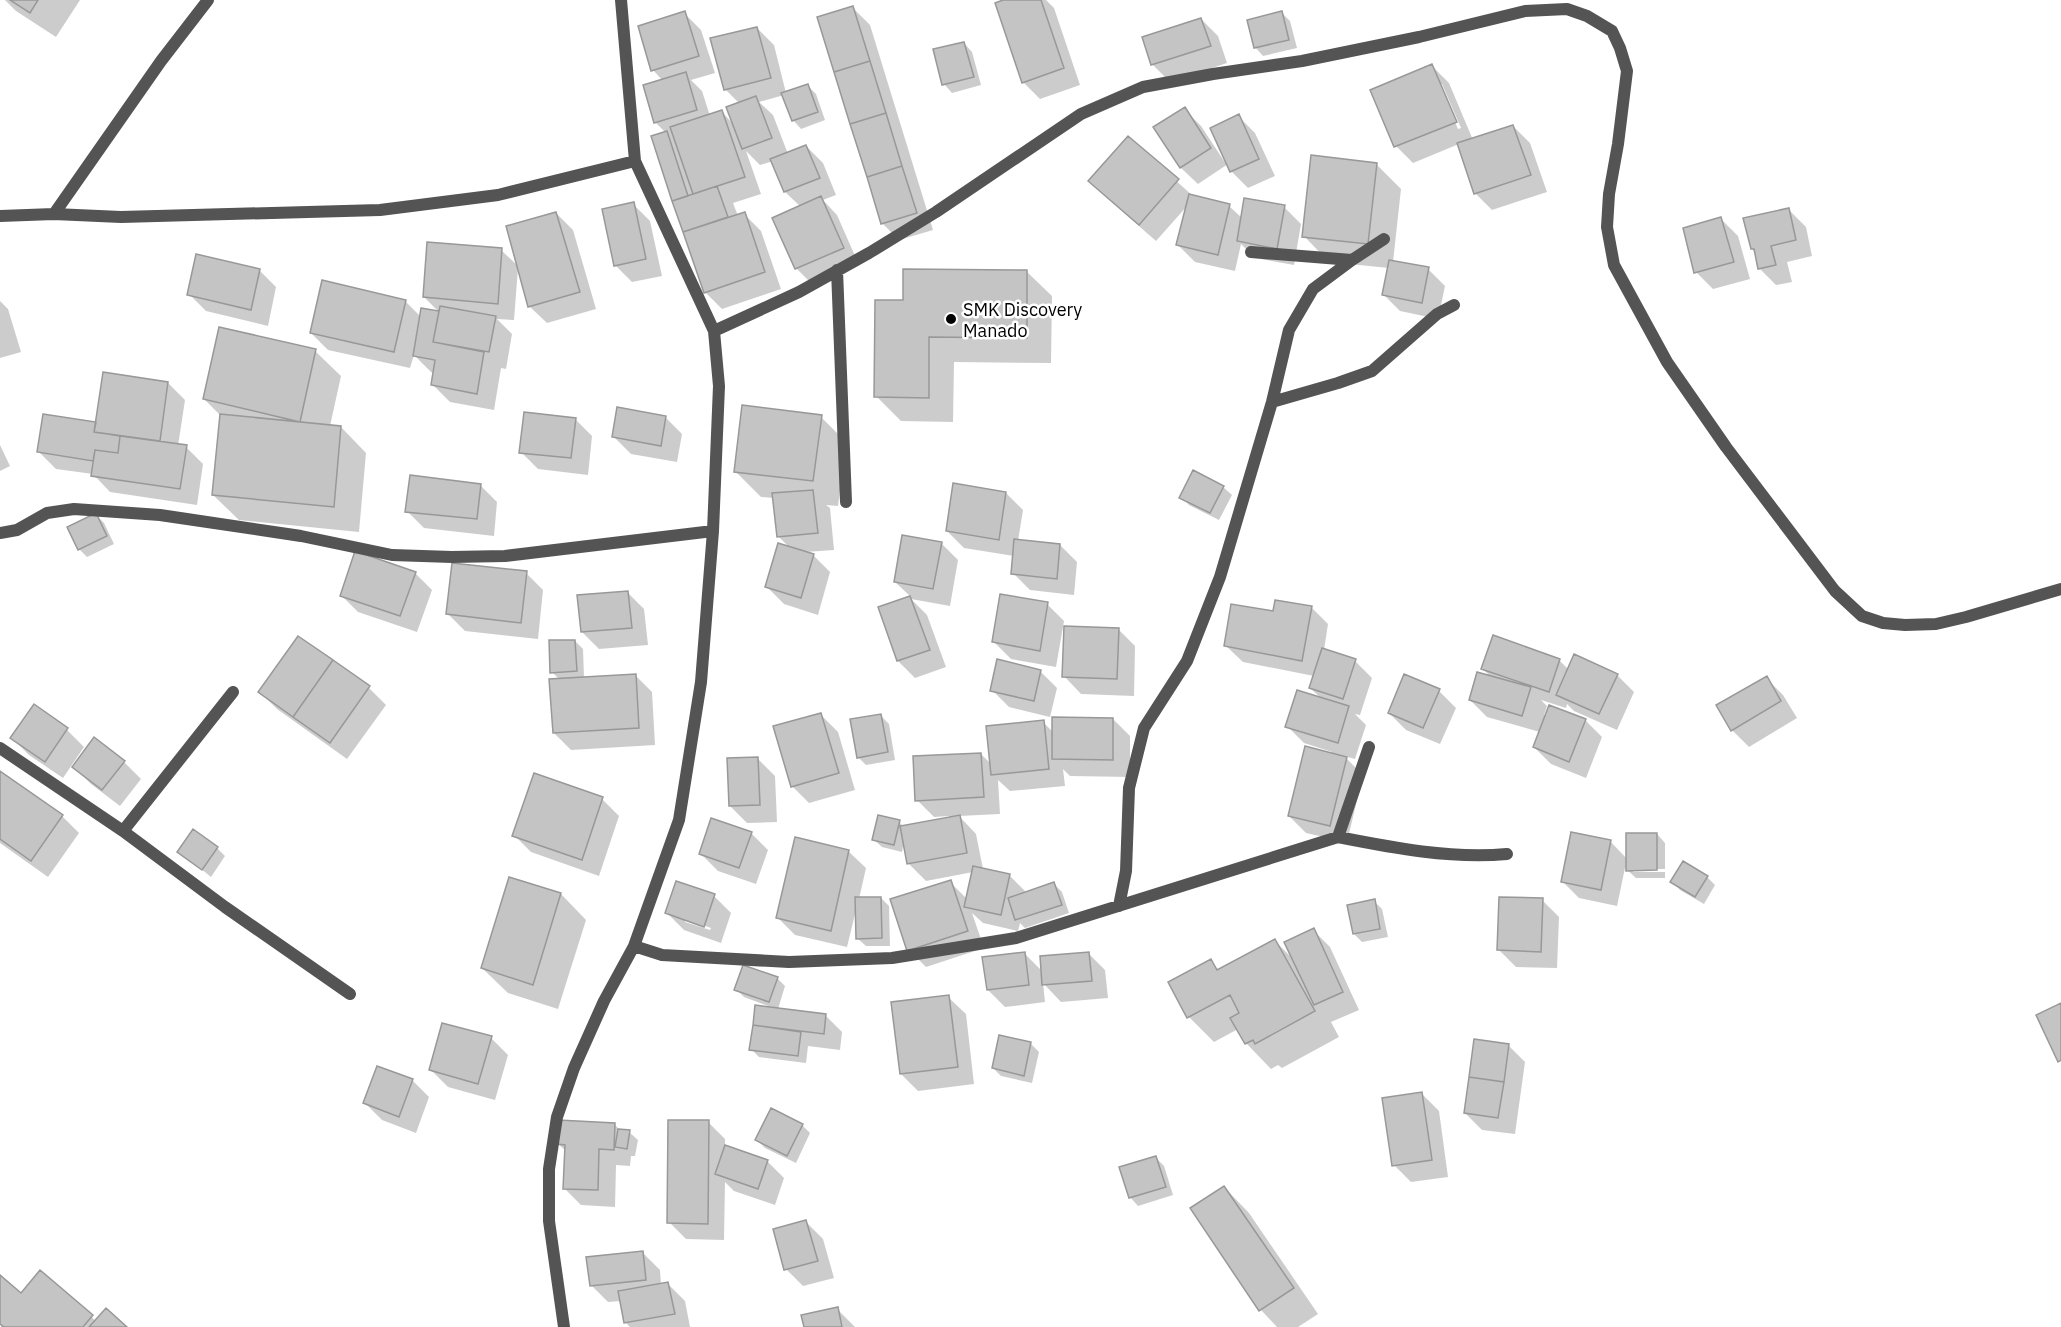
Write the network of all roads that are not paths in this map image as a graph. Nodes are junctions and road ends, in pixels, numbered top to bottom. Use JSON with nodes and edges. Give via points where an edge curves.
{"nodes":[{"id":1,"x":208,"y":0,"type":"edge"},
{"id":2,"x":621,"y":0,"type":"edge"},
{"id":3,"x":635,"y":161,"type":"junction"},
{"id":4,"x":54,"y":214,"type":"junction"},
{"id":5,"x":0,"y":216,"type":"edge"},
{"id":6,"x":1384,"y":239,"type":"dead end"},
{"id":7,"x":1251,"y":252,"type":"dead end"},
{"id":8,"x":1352,"y":260,"type":"junction"},
{"id":9,"x":837,"y":270,"type":"junction"},
{"id":10,"x":1454,"y":304,"type":"dead end"},
{"id":11,"x":714,"y":331,"type":"junction"},
{"id":12,"x":1272,"y":402,"type":"junction"},
{"id":13,"x":846,"y":502,"type":"dead end"},
{"id":14,"x":713,"y":531,"type":"junction"},
{"id":15,"x":0,"y":532,"type":"edge"},
{"id":16,"x":2061,"y":590,"type":"edge"},
{"id":17,"x":233,"y":692,"type":"dead end"},
{"id":18,"x":1369,"y":747,"type":"dead end"},
{"id":19,"x":0,"y":748,"type":"edge"},
{"id":20,"x":123,"y":831,"type":"junction"},
{"id":21,"x":1338,"y":837,"type":"junction"},
{"id":22,"x":1507,"y":854,"type":"dead end"},
{"id":23,"x":1119,"y":906,"type":"junction"},
{"id":24,"x":634,"y":946,"type":"junction"},
{"id":25,"x":351,"y":994,"type":"dead end"},
{"id":26,"x":564,"y":1327,"type":"edge"}],
"edges":[{"from":1,"to":4,"type":"street"},
{"from":2,"to":3,"type":"street"},
{"from":3,"to":4,"type":"street","via":[[498,195],[380,210],[121,217]]},
{"from":3,"to":11,"type":"street"},
{"from":4,"to":5,"type":"street"},
{"from":6,"to":8,"type":"street"},
{"from":7,"to":8,"type":"street"},
{"from":8,"to":12,"type":"street","via":[[1313,289],[1289,330]]},
{"from":9,"to":11,"type":"street"},
{"from":9,"to":13,"type":"street"},
{"from":9,"to":16,"type":"street","via":[[936,212],[1081,114],[1143,87],[1302,61],[1525,11],[1567,9],[1612,31],[1627,71],[1609,194],[1607,227],[1614,265],[1667,362],[1835,591],[1862,616],[1905,625],[1936,624]]},
{"from":10,"to":12,"type":"street","via":[[1437,314],[1372,371]]},
{"from":11,"to":14,"type":"street","via":[[719,386]]},
{"from":12,"to":23,"type":"street","via":[[1220,577],[1187,661],[1144,728],[1129,788],[1126,871]]},
{"from":14,"to":15,"type":"street","via":[[505,556],[452,557],[392,555],[301,536],[160,515],[74,509],[47,513],[17,530]]},
{"from":14,"to":24,"type":"street","via":[[701,682],[679,820]]},
{"from":17,"to":20,"type":"street"},
{"from":18,"to":21,"type":"street"},
{"from":19,"to":20,"type":"street"},
{"from":20,"to":25,"type":"street"},
{"from":21,"to":22,"type":"street","via":[[1428,853]]},
{"from":21,"to":23,"type":"street"},
{"from":23,"to":24,"type":"street","via":[[1016,938],[892,958],[789,962],[662,955]]},
{"from":24,"to":26,"type":"street","via":[[600,1010],[557,1117],[549,1169],[549,1221]]}]}
